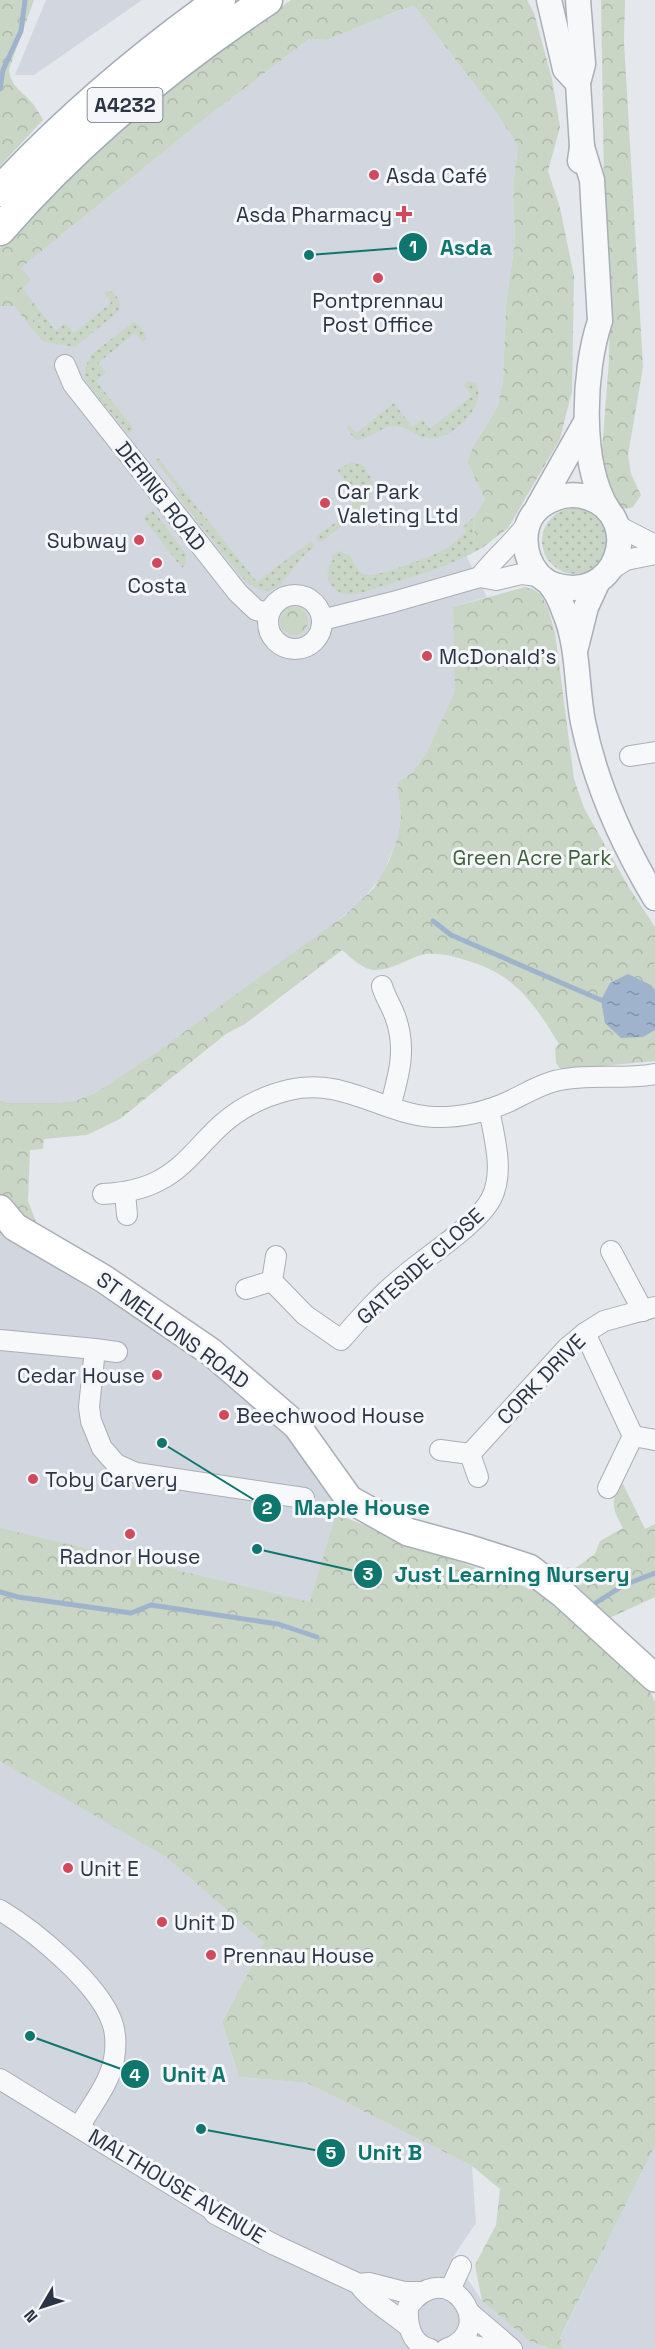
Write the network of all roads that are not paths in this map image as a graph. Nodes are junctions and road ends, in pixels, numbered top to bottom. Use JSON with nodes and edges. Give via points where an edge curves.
{"nodes":[{"id":1,"x":220,"y":0,"type":"edge"},
{"id":2,"x":267,"y":0,"type":"edge"},
{"id":3,"x":549,"y":0,"type":"edge"},
{"id":4,"x":578,"y":0,"type":"edge"},
{"id":5,"x":585,"y":0,"type":"edge"},
{"id":6,"x":582,"y":34,"type":"junction"},
{"id":7,"x":578,"y":82,"type":"junction"},
{"id":8,"x":0,"y":191,"type":"edge"},
{"id":9,"x":0,"y":230,"type":"edge"},
{"id":10,"x":64,"y":365,"type":"dead end"},
{"id":11,"x":586,"y":422,"type":"junction"},
{"id":12,"x":533,"y":515,"type":"junction"},
{"id":13,"x":613,"y":519,"type":"junction"},
{"id":14,"x":655,"y":545,"type":"edge"},
{"id":15,"x":655,"y":554,"type":"edge"},
{"id":16,"x":604,"y":576,"type":"junction"},
{"id":17,"x":480,"y":577,"type":"junction"},
{"id":18,"x":544,"y":580,"type":"junction"},
{"id":19,"x":269,"y":614,"type":"junction"},
{"id":20,"x":322,"y":620,"type":"junction"},
{"id":21,"x":575,"y":652,"type":"junction"},
{"id":22,"x":655,"y":752,"type":"edge"},
{"id":23,"x":630,"y":756,"type":"dead end"},
{"id":24,"x":655,"y":898,"type":"edge"},
{"id":25,"x":382,"y":986,"type":"dead end"},
{"id":26,"x":655,"y":1074,"type":"edge"},
{"id":27,"x":390,"y":1107,"type":"junction"},
{"id":28,"x":489,"y":1109,"type":"junction"},
{"id":29,"x":125,"y":1193,"type":"junction"},
{"id":30,"x":103,"y":1194,"type":"dead end"},
{"id":31,"x":0,"y":1209,"type":"edge"},
{"id":32,"x":127,"y":1215,"type":"dead end"},
{"id":33,"x":611,"y":1251,"type":"dead end"},
{"id":34,"x":276,"y":1257,"type":"dead end"},
{"id":35,"x":272,"y":1281,"type":"junction"},
{"id":36,"x":246,"y":1289,"type":"dead end"},
{"id":37,"x":649,"y":1309,"type":"edge"},
{"id":38,"x":585,"y":1333,"type":"junction"},
{"id":39,"x":0,"y":1340,"type":"edge"},
{"id":40,"x":95,"y":1349,"type":"junction"},
{"id":41,"x":117,"y":1352,"type":"dead end"},
{"id":42,"x":633,"y":1436,"type":"junction"},
{"id":43,"x":655,"y":1440,"type":"edge"},
{"id":44,"x":440,"y":1450,"type":"dead end"},
{"id":45,"x":470,"y":1454,"type":"junction"},
{"id":46,"x":478,"y":1478,"type":"dead end"},
{"id":47,"x":608,"y":1488,"type":"dead end"},
{"id":48,"x":304,"y":1498,"type":"dead end"},
{"id":49,"x":655,"y":1678,"type":"edge"},
{"id":50,"x":0,"y":1910,"type":"edge"},
{"id":51,"x":0,"y":2079,"type":"edge"},
{"id":52,"x":79,"y":2127,"type":"junction"},
{"id":53,"x":461,"y":2266,"type":"dead end"},
{"id":54,"x":359,"y":2284,"type":"junction"},
{"id":55,"x":450,"y":2290,"type":"junction"},
{"id":56,"x":422,"y":2292,"type":"junction"},
{"id":57,"x":470,"y":2313,"type":"junction"},
{"id":58,"x":418,"y":2341,"type":"edge"},
{"id":59,"x":453,"y":2346,"type":"edge"},
{"id":60,"x":491,"y":2349,"type":"edge"},
{"id":61,"x":512,"y":2349,"type":"edge"}],
"edges":[{"from":1,"to":8,"type":"main road","number":"A4232","via":[[121,75]]},
{"from":2,"to":9,"type":"main road","number":"A4232","via":[[133,98],[60,165]]},
{"from":3,"to":7,"type":"street","via":[[565,69]]},
{"from":4,"to":6,"type":"street"},
{"from":5,"to":6,"type":"street"},
{"from":6,"to":7,"type":"street","via":[[583,64]]},
{"from":7,"to":11,"type":"street","via":[[582,147],[592,180],[600,321],[593,341]]},
{"from":10,"to":19,"type":"street","name":"DERING ROAD","via":[[73,384],[238,593],[256,610]]},
{"from":11,"to":12,"type":"street"},
{"from":11,"to":13,"type":"street","via":[[591,470],[598,495]]},
{"from":12,"to":13,"type":"street","via":[[551,499],[577,495],[592,499]]},
{"from":12,"to":17,"type":"street"},
{"from":12,"to":18,"type":"street","via":[[526,532],[526,554]]},
{"from":13,"to":14,"type":"street"},
{"from":13,"to":16,"type":"street","via":[[619,543],[616,558]]},
{"from":15,"to":16,"type":"street","via":[[626,560]]},
{"from":16,"to":18,"type":"street","via":[[578,589],[561,588]]},
{"from":16,"to":21,"type":"street","via":[[586,607]]},
{"from":17,"to":18,"type":"street","via":[[496,580],[521,574]]},
{"from":17,"to":20,"type":"street"},
{"from":18,"to":21,"type":"street","via":[[565,612]]},
{"from":19,"to":20,"type":"street","via":[[282,599],[298,595],[314,602]]},
{"from":19,"to":20,"type":"street","via":[[272,636],[286,648],[310,644],[317,637]]},
{"from":21,"to":24,"type":"street","via":[[580,708],[594,766],[619,833]]},
{"from":22,"to":23,"type":"street"},
{"from":25,"to":27,"type":"street","via":[[402,1046],[402,1062]]},
{"from":26,"to":28,"type":"street","via":[[552,1081]]},
{"from":27,"to":28,"type":"street","via":[[436,1117]]},
{"from":27,"to":29,"type":"street","via":[[326,1087],[275,1094],[234,1115],[160,1181]]},
{"from":28,"to":35,"type":"street","name":"GATESIDE CLOSE","via":[[497,1166],[491,1199],[455,1236],[381,1296],[339,1349]]},
{"from":29,"to":30,"type":"street"},
{"from":29,"to":32,"type":"street"},
{"from":31,"to":49,"type":"main road","name":"ST MELLONS ROAD","via":[[15,1227],[104,1279],[211,1352],[297,1426],[349,1499],[408,1532],[529,1568]]},
{"from":33,"to":37,"type":"street"},
{"from":34,"to":35,"type":"street"},
{"from":35,"to":36,"type":"street"},
{"from":37,"to":38,"type":"street","name":"CORK DRIVE","via":[[604,1321]]},
{"from":38,"to":42,"type":"street"},
{"from":38,"to":45,"type":"street","name":"CORK DRIVE"},
{"from":39,"to":40,"type":"street"},
{"from":40,"to":41,"type":"street"},
{"from":40,"to":48,"type":"street","via":[[90,1421],[102,1448],[116,1464],[136,1473]]},
{"from":42,"to":43,"type":"street"},
{"from":42,"to":47,"type":"street"},
{"from":44,"to":45,"type":"street"},
{"from":45,"to":46,"type":"street"},
{"from":50,"to":52,"type":"street","via":[[75,1971],[112,2022],[116,2042],[112,2067]]},
{"from":51,"to":52,"type":"street","name":"MALTHOUSE AVENUE"},
{"from":52,"to":54,"type":"street","name":"MALTHOUSE AVENUE","via":[[215,2214]]},
{"from":53,"to":55,"type":"street"},
{"from":54,"to":56,"type":"street","name":"MALTHOUSE AVENUE"},
{"from":54,"to":58,"type":"street","name":"MALTHOUSE AVENUE"},
{"from":55,"to":56,"type":"street","name":"MALTHOUSE AVENUE","via":[[431,2288]]},
{"from":55,"to":57,"type":"street","via":[[466,2303]]},
{"from":56,"to":58,"type":"street","via":[[408,2307]]},
{"from":57,"to":59,"type":"street","via":[[466,2335]]},
{"from":57,"to":61,"type":"street"},
{"from":59,"to":60,"type":"street"}]}
